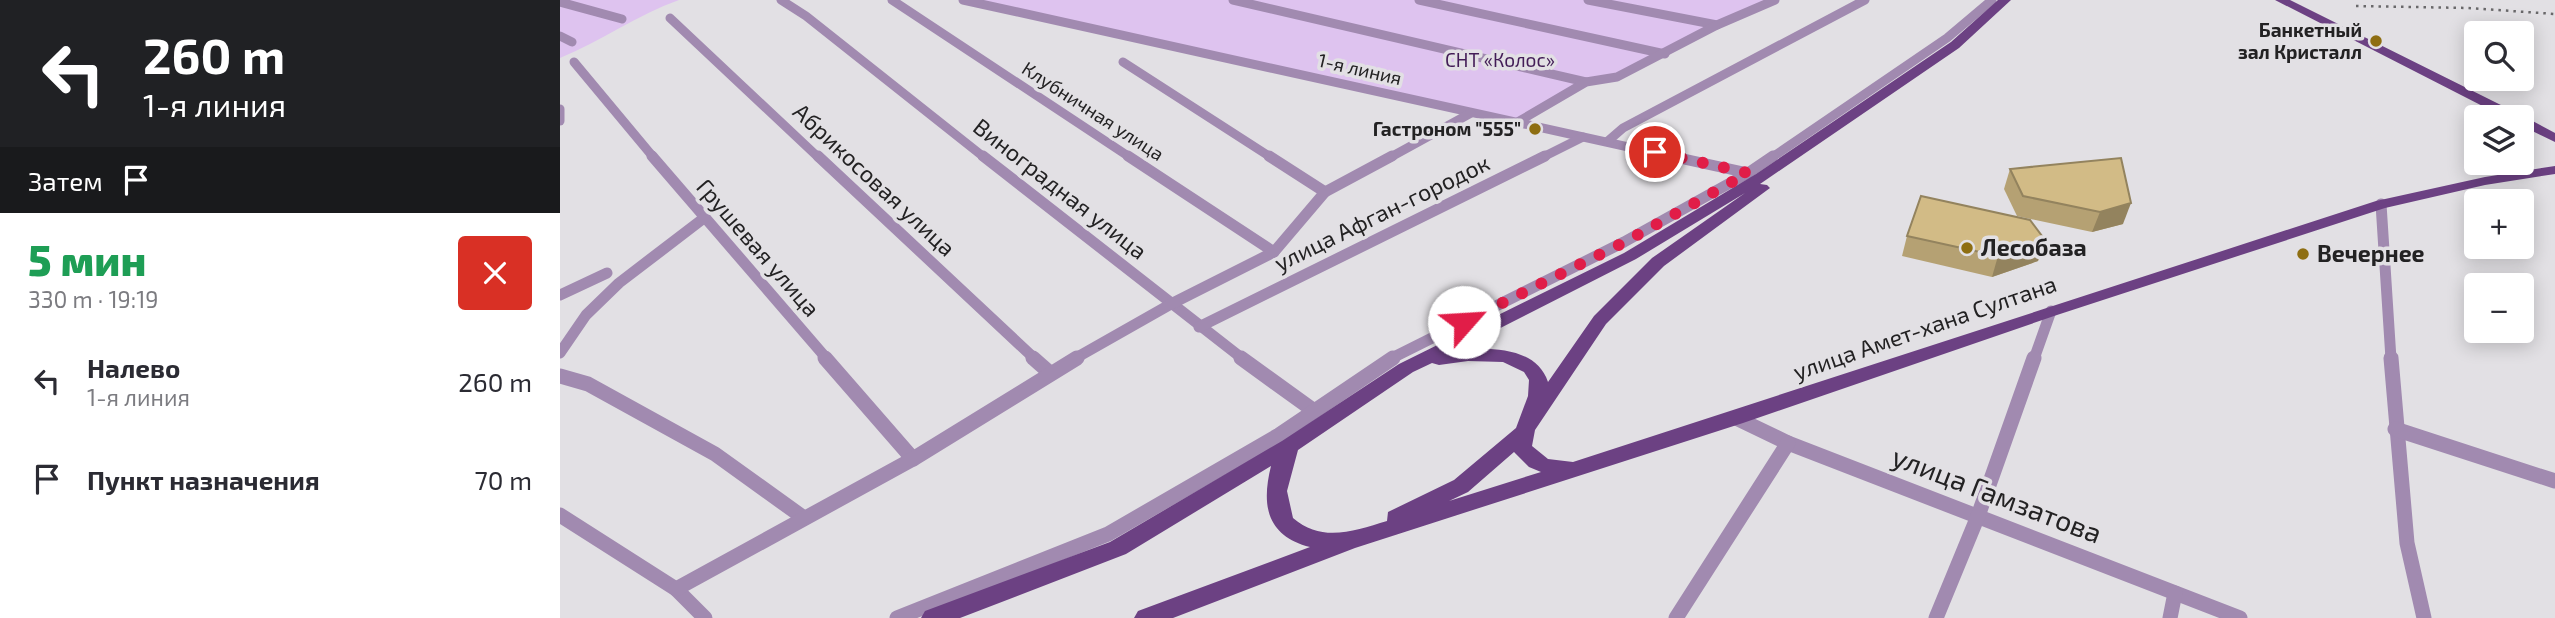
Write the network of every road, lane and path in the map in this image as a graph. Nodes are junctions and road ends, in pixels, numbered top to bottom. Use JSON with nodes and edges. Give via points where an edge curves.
{"nodes":[{"id":1,"x":781,"y":0,"type":"edge"},
{"id":2,"x":892,"y":0,"type":"edge"},
{"id":3,"x":963,"y":0,"type":"edge"},
{"id":4,"x":1233,"y":0,"type":"edge"},
{"id":5,"x":1419,"y":0,"type":"edge"},
{"id":6,"x":1588,"y":0,"type":"edge"},
{"id":7,"x":1757,"y":0,"type":"edge"},
{"id":8,"x":1865,"y":0,"type":"edge"},
{"id":9,"x":1992,"y":0,"type":"edge"},
{"id":10,"x":2005,"y":0,"type":"edge"},
{"id":11,"x":2015,"y":0,"type":"edge"},
{"id":12,"x":2281,"y":0,"type":"edge"},
{"id":13,"x":1773,"y":1,"type":"edge"},
{"id":14,"x":560,"y":2,"type":"edge"},
{"id":15,"x":670,"y":18,"type":"dead end"},
{"id":16,"x":622,"y":19,"type":"dead end"},
{"id":17,"x":1717,"y":25,"type":"junction"},
{"id":18,"x":560,"y":36,"type":"edge"},
{"id":19,"x":572,"y":42,"type":"dead end"},
{"id":20,"x":1665,"y":54,"type":"junction"},
{"id":21,"x":574,"y":62,"type":"dead end"},
{"id":22,"x":1123,"y":62,"type":"dead end"},
{"id":23,"x":1586,"y":82,"type":"junction"},
{"id":24,"x":2490,"y":105,"type":"edge"},
{"id":25,"x":560,"y":109,"type":"edge"},
{"id":26,"x":1471,"y":114,"type":"junction"},
{"id":27,"x":560,"y":121,"type":"edge"},
{"id":28,"x":1516,"y":123,"type":"junction"},
{"id":29,"x":2534,"y":127,"type":"edge"},
{"id":30,"x":1584,"y":137,"type":"junction"},
{"id":31,"x":2555,"y":138,"type":"edge"},
{"id":32,"x":1608,"y":141,"type":"junction"},
{"id":33,"x":2555,"y":170,"type":"edge"},
{"id":34,"x":1748,"y":173,"type":"junction"},
{"id":35,"x":1325,"y":192,"type":"junction"},
{"id":36,"x":2381,"y":204,"type":"junction"},
{"id":37,"x":704,"y":218,"type":"junction"},
{"id":38,"x":1274,"y":252,"type":"junction"},
{"id":39,"x":607,"y":273,"type":"dead end"},
{"id":40,"x":560,"y":295,"type":"edge"},
{"id":41,"x":1171,"y":304,"type":"junction"},
{"id":42,"x":2050,"y":311,"type":"junction"},
{"id":43,"x":1199,"y":327,"type":"junction"},
{"id":44,"x":560,"y":353,"type":"edge"},
{"id":45,"x":1406,"y":368,"type":"junction"},
{"id":46,"x":1050,"y":373,"type":"junction"},
{"id":47,"x":560,"y":376,"type":"edge"},
{"id":48,"x":1313,"y":410,"type":"junction"},
{"id":49,"x":1736,"y":418,"type":"junction"},
{"id":50,"x":2395,"y":429,"type":"junction"},
{"id":51,"x":1522,"y":434,"type":"junction"},
{"id":52,"x":1788,"y":443,"type":"junction"},
{"id":53,"x":1289,"y":446,"type":"junction"},
{"id":54,"x":913,"y":458,"type":"junction"},
{"id":55,"x":1596,"y":461,"type":"junction"},
{"id":56,"x":2555,"y":481,"type":"edge"},
{"id":57,"x":560,"y":515,"type":"edge"},
{"id":58,"x":1978,"y":516,"type":"junction"},
{"id":59,"x":804,"y":518,"type":"junction"},
{"id":60,"x":1347,"y":542,"type":"junction"},
{"id":61,"x":676,"y":589,"type":"junction"},
{"id":62,"x":2175,"y":593,"type":"junction"},
{"id":63,"x":705,"y":618,"type":"edge"},
{"id":64,"x":897,"y":618,"type":"edge"},
{"id":65,"x":933,"y":618,"type":"edge"},
{"id":66,"x":1146,"y":618,"type":"edge"},
{"id":67,"x":1676,"y":618,"type":"edge"},
{"id":68,"x":1936,"y":618,"type":"edge"},
{"id":69,"x":2171,"y":618,"type":"edge"},
{"id":70,"x":2240,"y":618,"type":"edge"},
{"id":71,"x":2424,"y":618,"type":"edge"}],
"edges":[{"from":1,"to":41,"type":"street","name":"Виноградная улица"},
{"from":2,"to":38,"type":"street","name":"Клубничная улица"},
{"from":3,"to":26,"type":"street","name":"1-я линия"},
{"from":4,"to":23,"type":"street"},
{"from":5,"to":20,"type":"street"},
{"from":6,"to":17,"type":"street"},
{"from":7,"to":13,"type":"street"},
{"from":8,"to":32,"type":"street","via":[[1623,128]]},
{"from":9,"to":34,"type":"street","via":[[1947,38]]},
{"from":10,"to":45,"type":"main road","via":[[1955,45],[1761,177],[1630,256]]},
{"from":11,"to":51,"type":"main road","via":[[1963,50],[1658,262],[1600,320]]},
{"from":12,"to":24,"type":"main road"},
{"from":13,"to":17,"type":"street"},
{"from":14,"to":16,"type":"street"},
{"from":15,"to":46,"type":"street","name":"Абрикосовая улица"},
{"from":17,"to":20,"type":"street"},
{"from":18,"to":19,"type":"street"},
{"from":20,"to":23,"type":"street","via":[[1617,76]]},
{"from":21,"to":37,"type":"street","name":"Грушевая улица"},
{"from":22,"to":35,"type":"street"},
{"from":23,"to":28,"type":"street"},
{"from":25,"to":27,"type":"street"},
{"from":26,"to":28,"type":"street","name":"1-я линия"},
{"from":26,"to":35,"type":"street"},
{"from":28,"to":30,"type":"street","name":"1-я линия"},
{"from":29,"to":31,"type":"main road"},
{"from":30,"to":32,"type":"street","name":"1-я линия"},
{"from":30,"to":43,"type":"street","name":"улица Афган-городок"},
{"from":32,"to":34,"type":"street","name":"1-я линия"},
{"from":33,"to":36,"type":"main road","name":"улица Амет-хана Султана"},
{"from":34,"to":48,"type":"street","via":[[1625,242],[1395,356]]},
{"from":35,"to":38,"type":"street"},
{"from":36,"to":42,"type":"main road","name":"улица Амет-хана Султана"},
{"from":36,"to":50,"type":"street"},
{"from":37,"to":44,"type":"street","via":[[619,283],[594,307]]},
{"from":37,"to":54,"type":"street","name":"Грушевая улица"},
{"from":38,"to":41,"type":"street"},
{"from":39,"to":40,"type":"street"},
{"from":41,"to":43,"type":"street","name":"Виноградная улица"},
{"from":41,"to":46,"type":"street"},
{"from":42,"to":49,"type":"main road","name":"улица Амет-хана Султана"},
{"from":42,"to":58,"type":"street"},
{"from":43,"to":48,"type":"street","name":"Виноградная улица"},
{"from":45,"to":51,"type":"main road","via":[[1475,353],[1522,361],[1536,376],[1538,395]]},
{"from":45,"to":53,"type":"main road"},
{"from":46,"to":54,"type":"street"},
{"from":47,"to":59,"type":"street","via":[[588,384],[715,454]]},
{"from":48,"to":64,"type":"street","via":[[1279,435],[1108,534]]},
{"from":49,"to":52,"type":"street","name":"улица Гамзатова"},
{"from":49,"to":55,"type":"main road","name":"улица Амет-хана Султана"},
{"from":50,"to":56,"type":"street"},
{"from":50,"to":71,"type":"street","via":[[2407,543]]},
{"from":51,"to":55,"type":"main road","via":[[1522,448],[1539,466],[1554,469]]},
{"from":51,"to":60,"type":"main road","via":[[1461,486]]},
{"from":52,"to":58,"type":"street","name":"улица Гамзатова"},
{"from":52,"to":67,"type":"street"},
{"from":53,"to":60,"type":"main road","via":[[1276,496],[1282,519],[1293,531],[1309,537]]},
{"from":53,"to":65,"type":"main road","via":[[1118,548]]},
{"from":54,"to":59,"type":"street"},
{"from":55,"to":60,"type":"main road"},
{"from":57,"to":61,"type":"street"},
{"from":58,"to":62,"type":"street","name":"улица Гамзатова"},
{"from":58,"to":68,"type":"street"},
{"from":59,"to":61,"type":"street"},
{"from":60,"to":66,"type":"main road"},
{"from":61,"to":63,"type":"street"},
{"from":62,"to":69,"type":"street"},
{"from":62,"to":70,"type":"street","name":"улица Гамзатова"}]}
